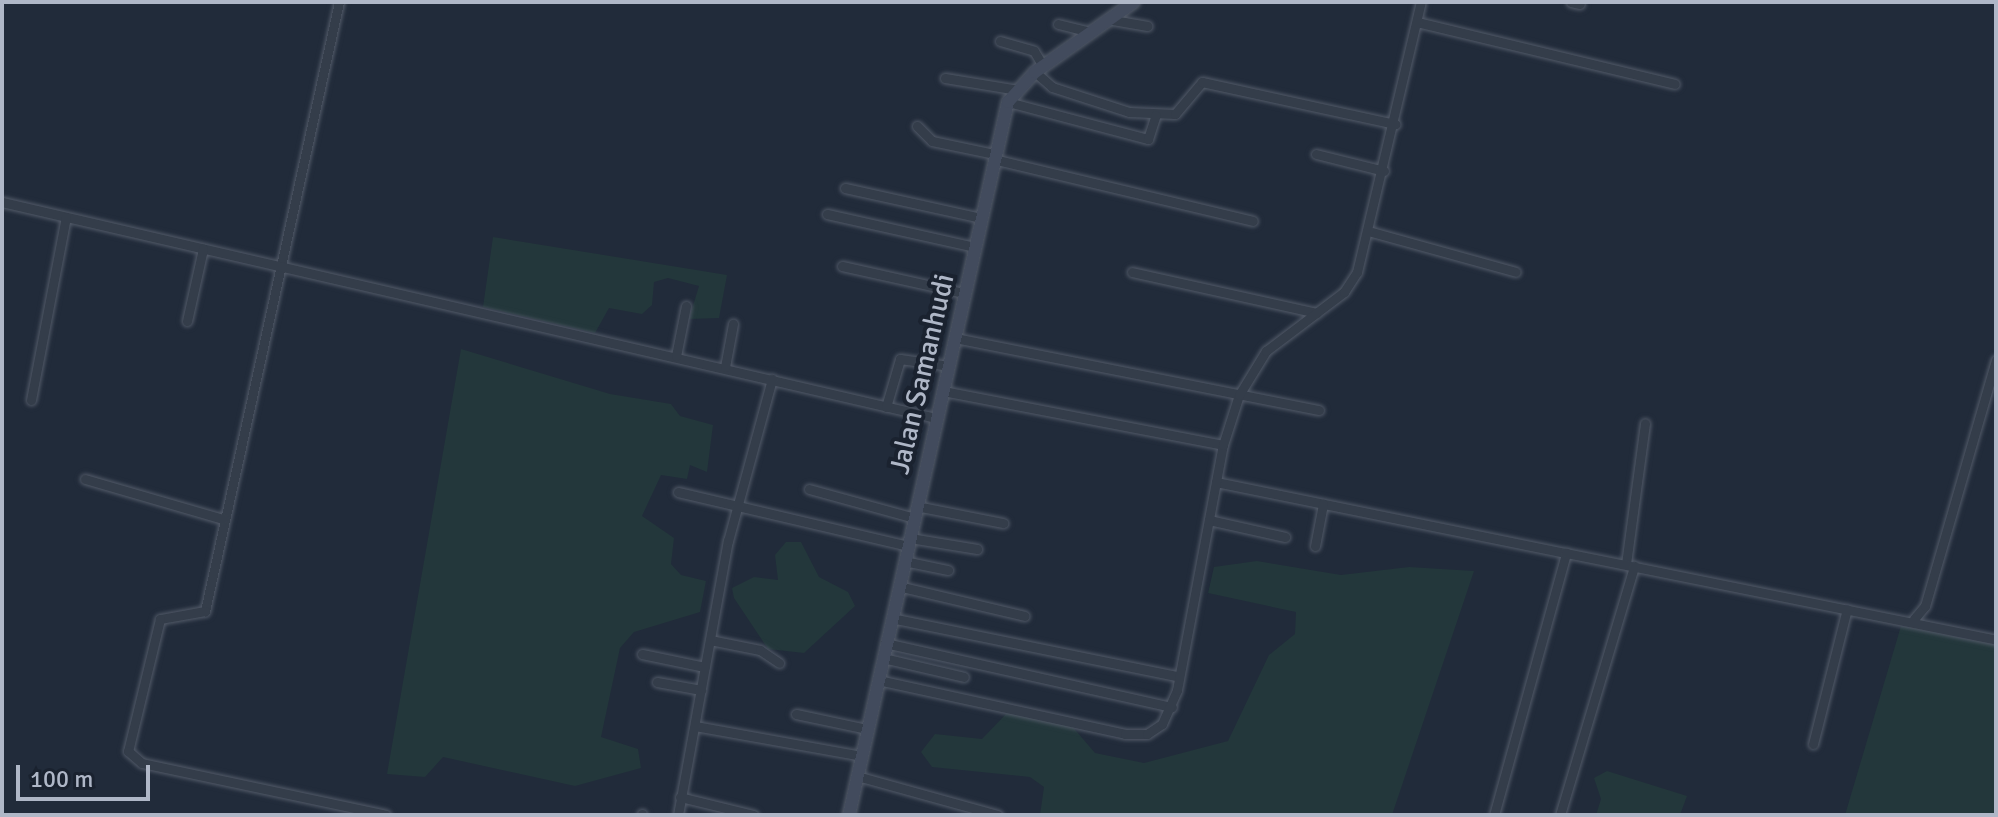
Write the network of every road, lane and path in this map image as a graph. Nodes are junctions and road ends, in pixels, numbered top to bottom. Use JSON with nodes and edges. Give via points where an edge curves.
{"nodes":[{"id":1,"x":339,"y":2,"type":"edge"},
{"id":2,"x":1134,"y":2,"type":"edge"},
{"id":3,"x":1421,"y":2,"type":"edge"},
{"id":4,"x":1107,"y":19,"type":"junction"},
{"id":5,"x":1417,"y":22,"type":"junction"},
{"id":6,"x":1058,"y":24,"type":"dead end"},
{"id":7,"x":1147,"y":26,"type":"dead end"},
{"id":8,"x":1090,"y":32,"type":"junction"},
{"id":9,"x":1000,"y":41,"type":"dead end"},
{"id":10,"x":1039,"y":69,"type":"junction"},
{"id":11,"x":945,"y":78,"type":"dead end"},
{"id":12,"x":1675,"y":84,"type":"dead end"},
{"id":13,"x":1018,"y":90,"type":"junction"},
{"id":14,"x":1008,"y":102,"type":"junction"},
{"id":15,"x":1156,"y":115,"type":"junction"},
{"id":16,"x":1395,"y":124,"type":"junction"},
{"id":17,"x":917,"y":126,"type":"dead end"},
{"id":18,"x":1316,"y":154,"type":"dead end"},
{"id":19,"x":994,"y":157,"type":"junction"},
{"id":20,"x":1384,"y":171,"type":"junction"},
{"id":21,"x":845,"y":188,"type":"dead end"},
{"id":22,"x":2,"y":202,"type":"edge"},
{"id":23,"x":827,"y":214,"type":"dead end"},
{"id":24,"x":66,"y":217,"type":"junction"},
{"id":25,"x":982,"y":218,"type":"junction"},
{"id":26,"x":1253,"y":221,"type":"dead end"},
{"id":27,"x":1372,"y":232,"type":"junction"},
{"id":28,"x":975,"y":247,"type":"junction"},
{"id":29,"x":203,"y":249,"type":"junction"},
{"id":30,"x":842,"y":266,"type":"dead end"},
{"id":31,"x":284,"y":267,"type":"junction"},
{"id":32,"x":1132,"y":272,"type":"dead end"},
{"id":33,"x":1516,"y":272,"type":"dead end"},
{"id":34,"x":964,"y":293,"type":"junction"},
{"id":35,"x":686,"y":306,"type":"dead end"},
{"id":36,"x":1317,"y":313,"type":"junction"},
{"id":37,"x":187,"y":321,"type":"dead end"},
{"id":38,"x":733,"y":324,"type":"dead end"},
{"id":39,"x":955,"y":338,"type":"junction"},
{"id":40,"x":676,"y":356,"type":"junction"},
{"id":41,"x":1996,"y":360,"type":"edge"},
{"id":42,"x":949,"y":366,"type":"junction"},
{"id":43,"x":725,"y":367,"type":"junction"},
{"id":44,"x":772,"y":379,"type":"junction"},
{"id":45,"x":943,"y":391,"type":"junction"},
{"id":46,"x":1239,"y":395,"type":"junction"},
{"id":47,"x":31,"y":400,"type":"dead end"},
{"id":48,"x":886,"y":407,"type":"junction"},
{"id":49,"x":1319,"y":410,"type":"dead end"},
{"id":50,"x":936,"y":418,"type":"junction"},
{"id":51,"x":1645,"y":423,"type":"dead end"},
{"id":52,"x":1223,"y":445,"type":"junction"},
{"id":53,"x":85,"y":479,"type":"dead end"},
{"id":54,"x":1216,"y":482,"type":"junction"},
{"id":55,"x":809,"y":489,"type":"dead end"},
{"id":56,"x":678,"y":492,"type":"dead end"},
{"id":57,"x":1323,"y":504,"type":"junction"},
{"id":58,"x":737,"y":505,"type":"junction"},
{"id":59,"x":915,"y":512,"type":"junction"},
{"id":60,"x":223,"y":519,"type":"junction"},
{"id":61,"x":1209,"y":520,"type":"junction"},
{"id":62,"x":1003,"y":523,"type":"dead end"},
{"id":63,"x":1285,"y":537,"type":"dead end"},
{"id":64,"x":909,"y":542,"type":"junction"},
{"id":65,"x":1315,"y":546,"type":"dead end"},
{"id":66,"x":977,"y":549,"type":"dead end"},
{"id":67,"x":1566,"y":553,"type":"junction"},
{"id":68,"x":904,"y":561,"type":"junction"},
{"id":69,"x":1630,"y":565,"type":"junction"},
{"id":70,"x":948,"y":570,"type":"dead end"},
{"id":71,"x":898,"y":586,"type":"junction"},
{"id":72,"x":1847,"y":609,"type":"junction"},
{"id":73,"x":1025,"y":616,"type":"dead end"},
{"id":74,"x":891,"y":618,"type":"junction"},
{"id":75,"x":1914,"y":619,"type":"junction"},
{"id":76,"x":710,"y":640,"type":"junction"},
{"id":77,"x":1996,"y":640,"type":"edge"},
{"id":78,"x":885,"y":643,"type":"junction"},
{"id":79,"x":642,"y":654,"type":"dead end"},
{"id":80,"x":883,"y":658,"type":"junction"},
{"id":81,"x":779,"y":663,"type":"dead end"},
{"id":82,"x":705,"y":667,"type":"junction"},
{"id":83,"x":1176,"y":676,"type":"junction"},
{"id":84,"x":964,"y":677,"type":"dead end"},
{"id":85,"x":878,"y":680,"type":"junction"},
{"id":86,"x":657,"y":682,"type":"dead end"},
{"id":87,"x":701,"y":690,"type":"junction"},
{"id":88,"x":1172,"y":707,"type":"junction"},
{"id":89,"x":796,"y":714,"type":"dead end"},
{"id":90,"x":695,"y":726,"type":"junction"},
{"id":91,"x":867,"y":729,"type":"junction"},
{"id":92,"x":1813,"y":744,"type":"dead end"},
{"id":93,"x":861,"y":756,"type":"junction"},
{"id":94,"x":857,"y":776,"type":"junction"},
{"id":95,"x":680,"y":797,"type":"junction"},
{"id":96,"x":386,"y":815,"type":"edge"},
{"id":97,"x":678,"y":815,"type":"edge"},
{"id":98,"x":754,"y":815,"type":"edge"},
{"id":99,"x":849,"y":815,"type":"edge"},
{"id":100,"x":998,"y":815,"type":"edge"},
{"id":101,"x":1494,"y":815,"type":"edge"},
{"id":102,"x":1560,"y":815,"type":"edge"}],
"edges":[{"from":1,"to":31,"type":"street"},
{"from":2,"to":4,"type":"street","name":"Jalan Samanhudi"},
{"from":3,"to":5,"type":"street"},
{"from":4,"to":7,"type":"street"},
{"from":4,"to":8,"type":"street","name":"Jalan Samanhudi"},
{"from":5,"to":12,"type":"street"},
{"from":5,"to":16,"type":"street"},
{"from":6,"to":8,"type":"street"},
{"from":8,"to":10,"type":"street","name":"Jalan Samanhudi"},
{"from":9,"to":10,"type":"street","via":[[1034,51]]},
{"from":10,"to":13,"type":"street","name":"Jalan Samanhudi"},
{"from":10,"to":15,"type":"street","via":[[1084,99]]},
{"from":11,"to":13,"type":"street"},
{"from":13,"to":14,"type":"street","name":"Jalan Samanhudi"},
{"from":14,"to":15,"type":"street","via":[[1148,139]]},
{"from":14,"to":19,"type":"street","name":"Jalan Samanhudi"},
{"from":15,"to":16,"type":"street","via":[[1175,114],[1202,82]]},
{"from":16,"to":20,"type":"street"},
{"from":17,"to":19,"type":"street","via":[[932,141]]},
{"from":18,"to":20,"type":"street"},
{"from":19,"to":25,"type":"street","name":"Jalan Samanhudi"},
{"from":19,"to":26,"type":"street"},
{"from":20,"to":27,"type":"street"},
{"from":21,"to":25,"type":"street"},
{"from":22,"to":24,"type":"street"},
{"from":23,"to":28,"type":"street"},
{"from":24,"to":29,"type":"street"},
{"from":24,"to":47,"type":"street"},
{"from":25,"to":28,"type":"street","name":"Jalan Samanhudi"},
{"from":27,"to":33,"type":"street"},
{"from":27,"to":36,"type":"street","via":[[1344,292]]},
{"from":28,"to":34,"type":"street","name":"Jalan Samanhudi"},
{"from":29,"to":31,"type":"street"},
{"from":29,"to":37,"type":"street"},
{"from":30,"to":34,"type":"street"},
{"from":31,"to":40,"type":"street"},
{"from":31,"to":60,"type":"street"},
{"from":32,"to":36,"type":"street"},
{"from":34,"to":39,"type":"street","name":"Jalan Samanhudi"},
{"from":35,"to":40,"type":"street"},
{"from":36,"to":46,"type":"street","via":[[1266,351]]},
{"from":38,"to":43,"type":"street"},
{"from":39,"to":42,"type":"street","name":"Jalan Samanhudi"},
{"from":39,"to":46,"type":"street"},
{"from":40,"to":43,"type":"street"},
{"from":41,"to":75,"type":"street","via":[[1925,606]]},
{"from":42,"to":45,"type":"street","name":"Jalan Samanhudi"},
{"from":42,"to":48,"type":"street","via":[[900,359]]},
{"from":43,"to":44,"type":"street"},
{"from":44,"to":48,"type":"street"},
{"from":44,"to":58,"type":"street"},
{"from":45,"to":50,"type":"street","name":"Jalan Samanhudi"},
{"from":45,"to":52,"type":"street"},
{"from":46,"to":49,"type":"street"},
{"from":46,"to":52,"type":"street"},
{"from":48,"to":50,"type":"street"},
{"from":50,"to":59,"type":"street","name":"Jalan Samanhudi"},
{"from":51,"to":69,"type":"street"},
{"from":52,"to":54,"type":"street"},
{"from":53,"to":60,"type":"street"},
{"from":54,"to":57,"type":"street"},
{"from":54,"to":61,"type":"street"},
{"from":55,"to":59,"type":"street"},
{"from":56,"to":58,"type":"street"},
{"from":57,"to":65,"type":"street"},
{"from":57,"to":67,"type":"street"},
{"from":58,"to":64,"type":"street"},
{"from":58,"to":76,"type":"street"},
{"from":59,"to":62,"type":"street"},
{"from":59,"to":64,"type":"street","name":"Jalan Samanhudi"},
{"from":60,"to":96,"type":"street","via":[[205,611],[196,617],[168,612],[157,625],[130,756]]},
{"from":61,"to":63,"type":"street"},
{"from":61,"to":83,"type":"street"},
{"from":64,"to":66,"type":"street"},
{"from":64,"to":68,"type":"street","name":"Jalan Samanhudi"},
{"from":67,"to":69,"type":"street"},
{"from":67,"to":101,"type":"street"},
{"from":68,"to":70,"type":"street"},
{"from":68,"to":71,"type":"street","name":"Jalan Samanhudi"},
{"from":69,"to":72,"type":"street"},
{"from":69,"to":102,"type":"street"},
{"from":71,"to":73,"type":"street"},
{"from":71,"to":74,"type":"street","name":"Jalan Samanhudi"},
{"from":72,"to":75,"type":"street"},
{"from":72,"to":92,"type":"street"},
{"from":74,"to":78,"type":"street","name":"Jalan Samanhudi"},
{"from":74,"to":83,"type":"street"},
{"from":75,"to":77,"type":"street"},
{"from":76,"to":81,"type":"street","via":[[760,650]]},
{"from":76,"to":82,"type":"street"},
{"from":78,"to":80,"type":"street","name":"Jalan Samanhudi"},
{"from":78,"to":88,"type":"street"},
{"from":79,"to":82,"type":"street"},
{"from":80,"to":84,"type":"street"},
{"from":80,"to":85,"type":"street","name":"Jalan Samanhudi"},
{"from":82,"to":87,"type":"street"},
{"from":83,"to":88,"type":"street"},
{"from":85,"to":88,"type":"street","via":[[1139,736],[1162,724]]},
{"from":85,"to":91,"type":"street","name":"Jalan Samanhudi"},
{"from":86,"to":87,"type":"street"},
{"from":87,"to":90,"type":"street"},
{"from":89,"to":91,"type":"street"},
{"from":90,"to":93,"type":"street"},
{"from":90,"to":95,"type":"street"},
{"from":91,"to":93,"type":"street","name":"Jalan Samanhudi"},
{"from":93,"to":94,"type":"street","name":"Jalan Samanhudi"},
{"from":94,"to":99,"type":"street","name":"Jalan Samanhudi"},
{"from":94,"to":100,"type":"street"},
{"from":95,"to":97,"type":"street"},
{"from":95,"to":98,"type":"street"}]}
